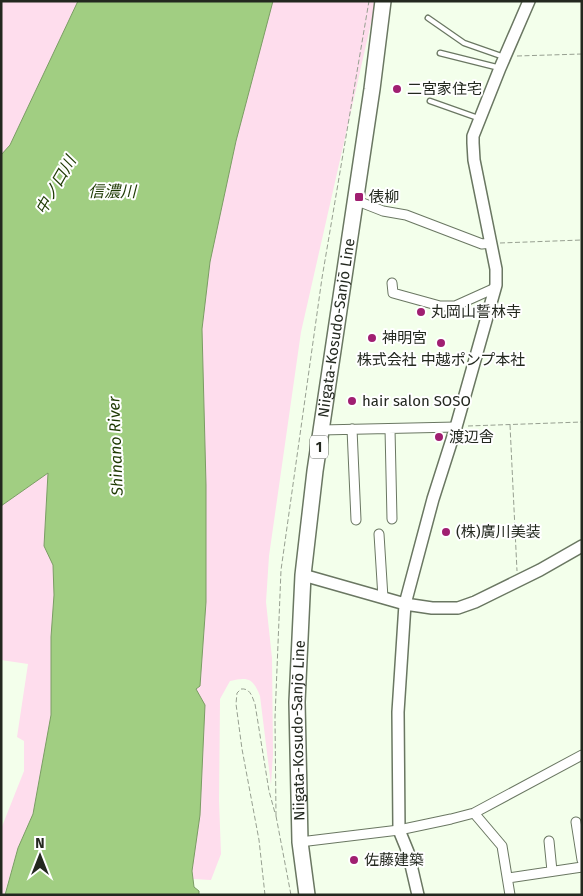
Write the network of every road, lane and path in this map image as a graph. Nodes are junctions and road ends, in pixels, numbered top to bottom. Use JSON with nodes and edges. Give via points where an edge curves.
{"nodes":[{"id":1,"x":369,"y":1,"type":"edge"},
{"id":2,"x":383,"y":1,"type":"edge"},
{"id":3,"x":529,"y":1,"type":"edge"},
{"id":4,"x":428,"y":18,"type":"dead end"},
{"id":5,"x":440,"y":54,"type":"dead end"},
{"id":6,"x":582,"y":54,"type":"edge"},
{"id":7,"x":506,"y":57,"type":"junction"},
{"id":8,"x":500,"y":68,"type":"junction"},
{"id":9,"x":430,"y":101,"type":"dead end"},
{"id":10,"x":480,"y":119,"type":"junction"},
{"id":11,"x":355,"y":200,"type":"junction"},
{"id":12,"x":582,"y":240,"type":"edge"},
{"id":13,"x":491,"y":243,"type":"junction"},
{"id":14,"x":392,"y":283,"type":"dead end"},
{"id":15,"x":495,"y":288,"type":"junction"},
{"id":16,"x":582,"y":422,"type":"edge"},
{"id":17,"x":510,"y":425,"type":"junction"},
{"id":18,"x":456,"y":427,"type":"junction"},
{"id":19,"x":352,"y":429,"type":"junction"},
{"id":20,"x":390,"y":429,"type":"junction"},
{"id":21,"x":321,"y":430,"type":"junction"},
{"id":22,"x":392,"y":519,"type":"dead end"},
{"id":23,"x":356,"y":520,"type":"dead end"},
{"id":24,"x":379,"y":534,"type":"dead end"},
{"id":25,"x":582,"y":546,"type":"edge"},
{"id":26,"x":303,"y":575,"type":"junction"},
{"id":27,"x":518,"y":581,"type":"junction"},
{"id":28,"x":383,"y":598,"type":"junction"},
{"id":29,"x":404,"y":604,"type":"junction"},
{"id":30,"x":582,"y":755,"type":"edge"},
{"id":31,"x":474,"y":813,"type":"junction"},
{"id":32,"x":276,"y":816,"type":"junction"},
{"id":33,"x":576,"y":822,"type":"dead end"},
{"id":34,"x":399,"y":830,"type":"junction"},
{"id":35,"x":548,"y":841,"type":"dead end"},
{"id":36,"x":300,"y":842,"type":"junction"},
{"id":37,"x":582,"y":860,"type":"edge"},
{"id":38,"x":582,"y":867,"type":"edge"},
{"id":39,"x":552,"y":871,"type":"junction"},
{"id":40,"x":508,"y":878,"type":"junction"},
{"id":41,"x":265,"y":895,"type":"edge"},
{"id":42,"x":291,"y":895,"type":"edge"},
{"id":43,"x":307,"y":895,"type":"edge"},
{"id":44,"x":418,"y":895,"type":"edge"},
{"id":45,"x":510,"y":895,"type":"edge"}],
"edges":[{"from":1,"to":32,"type":"path","via":[[322,278],[281,570],[275,718]]},
{"from":2,"to":11,"type":"main road","name":"Niigata-Kosudo-Sanjō Line","number":"1"},
{"from":3,"to":7,"type":"street"},
{"from":4,"to":7,"type":"lane","via":[[464,43]]},
{"from":5,"to":8,"type":"lane"},
{"from":6,"to":7,"type":"path"},
{"from":7,"to":8,"type":"street"},
{"from":8,"to":10,"type":"street"},
{"from":9,"to":10,"type":"lane"},
{"from":10,"to":13,"type":"street","via":[[473,151]]},
{"from":11,"to":13,"type":"street","via":[[383,211],[406,214],[482,244]]},
{"from":11,"to":21,"type":"main road","name":"Niigata-Kosudo-Sanjō Line","number":"1"},
{"from":12,"to":13,"type":"path"},
{"from":13,"to":15,"type":"street","via":[[497,276]]},
{"from":14,"to":15,"type":"street","via":[[393,294],[440,306],[455,306]]},
{"from":15,"to":18,"type":"street"},
{"from":16,"to":17,"type":"path"},
{"from":17,"to":18,"type":"path"},
{"from":17,"to":27,"type":"path"},
{"from":18,"to":20,"type":"street"},
{"from":18,"to":29,"type":"street"},
{"from":19,"to":20,"type":"street"},
{"from":19,"to":21,"type":"street"},
{"from":19,"to":23,"type":"street"},
{"from":20,"to":22,"type":"street"},
{"from":21,"to":26,"type":"main road","name":"Niigata-Kosudo-Sanjō Line","number":"1"},
{"from":24,"to":28,"type":"street"},
{"from":25,"to":27,"type":"street"},
{"from":26,"to":28,"type":"street"},
{"from":26,"to":36,"type":"main road","name":"Niigata-Kosudo-Sanjō Line","number":"1","via":[[297,702]]},
{"from":27,"to":29,"type":"street","via":[[458,608]]},
{"from":28,"to":29,"type":"street"},
{"from":29,"to":34,"type":"street","via":[[398,712]]},
{"from":30,"to":31,"type":"street"},
{"from":31,"to":34,"type":"street"},
{"from":31,"to":40,"type":"street","via":[[502,846]]},
{"from":32,"to":41,"type":"path","via":[[255,704],[250,691],[241,689],[237,693],[236,704]]},
{"from":32,"to":42,"type":"path"},
{"from":33,"to":37,"type":"street"},
{"from":34,"to":36,"type":"street"},
{"from":34,"to":44,"type":"street"},
{"from":35,"to":39,"type":"street"},
{"from":36,"to":43,"type":"main road","name":"Niigata-Kosudo-Sanjō Line","number":"1"},
{"from":38,"to":39,"type":"street"},
{"from":39,"to":40,"type":"street"},
{"from":40,"to":45,"type":"street"}]}
